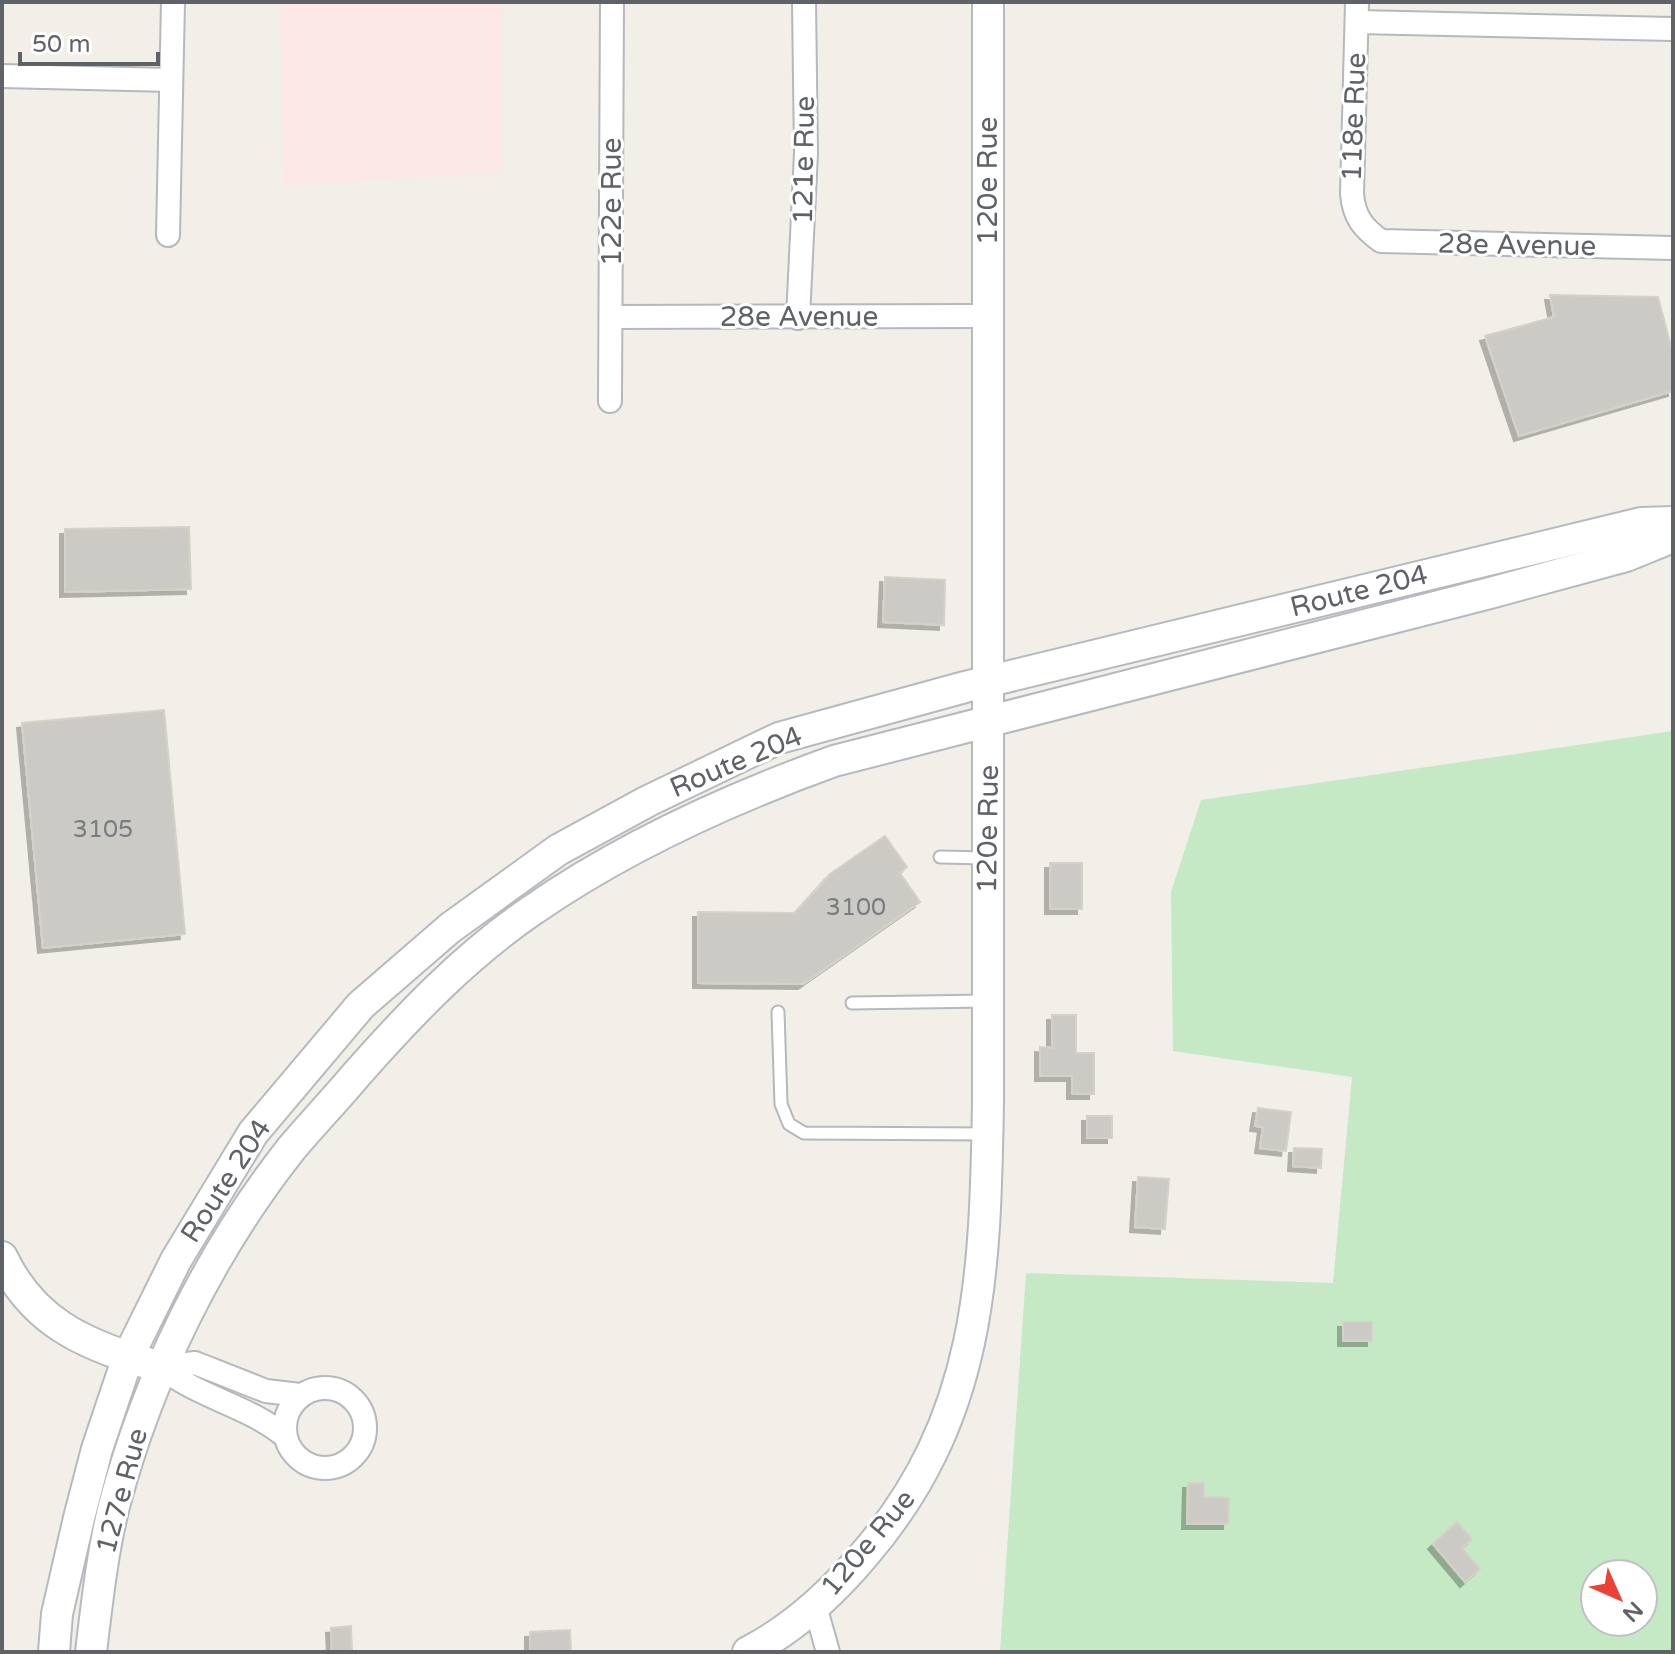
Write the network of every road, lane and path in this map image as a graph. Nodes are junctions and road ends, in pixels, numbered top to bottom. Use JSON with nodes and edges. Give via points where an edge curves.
{"nodes":[{"id":1,"x":173,"y":2,"type":"edge"},
{"id":2,"x":612,"y":2,"type":"edge"},
{"id":3,"x":804,"y":2,"type":"edge"},
{"id":4,"x":988,"y":2,"type":"edge"},
{"id":5,"x":1357,"y":12,"type":"edge"},
{"id":6,"x":1673,"y":29,"type":"edge"},
{"id":7,"x":2,"y":76,"type":"edge"},
{"id":8,"x":171,"y":80,"type":"junction"},
{"id":9,"x":1365,"y":229,"type":"joint"},
{"id":10,"x":168,"y":235,"type":"dead end"},
{"id":11,"x":1673,"y":248,"type":"edge"},
{"id":12,"x":987,"y":316,"type":"junction"},
{"id":13,"x":611,"y":317,"type":"junction"},
{"id":14,"x":798,"y":318,"type":"junction"},
{"id":15,"x":610,"y":401,"type":"dead end"},
{"id":16,"x":1673,"y":522,"type":"edge"},
{"id":17,"x":1673,"y":537,"type":"edge"},
{"id":18,"x":989,"y":683,"type":"junction"},
{"id":19,"x":989,"y":720,"type":"junction"},
{"id":20,"x":940,"y":857,"type":"dead end"},
{"id":21,"x":987,"y":858,"type":"junction"},
{"id":22,"x":987,"y":1001,"type":"junction"},
{"id":23,"x":852,"y":1003,"type":"dead end"},
{"id":24,"x":778,"y":1012,"type":"dead end"},
{"id":25,"x":987,"y":1134,"type":"junction"},
{"id":26,"x":2,"y":1257,"type":"edge"},
{"id":27,"x":128,"y":1357,"type":"junction"},
{"id":28,"x":161,"y":1367,"type":"junction"},
{"id":29,"x":300,"y":1395,"type":"junction"},
{"id":30,"x":285,"y":1436,"type":"junction"},
{"id":31,"x":815,"y":1606,"type":"junction"},
{"id":32,"x":54,"y":1652,"type":"edge"},
{"id":33,"x":91,"y":1652,"type":"edge"},
{"id":34,"x":748,"y":1652,"type":"edge"},
{"id":35,"x":828,"y":1652,"type":"edge"}],
"edges":[{"from":1,"to":8,"type":"street"},
{"from":2,"to":13,"type":"street","name":"122e Rue"},
{"from":3,"to":14,"type":"street","name":"121e Rue","via":[[806,153]]},
{"from":4,"to":12,"type":"main road","name":"120e Rue"},
{"from":5,"to":6,"type":"street"},
{"from":5,"to":9,"type":"street","name":"118e Rue","via":[[1352,194],[1354,212]]},
{"from":7,"to":8,"type":"street"},
{"from":8,"to":10,"type":"street"},
{"from":9,"to":11,"type":"street","name":"28e Avenue","via":[[1381,241]]},
{"from":12,"to":14,"type":"street","name":"28e Avenue"},
{"from":12,"to":18,"type":"main road","name":"120e Rue"},
{"from":13,"to":14,"type":"street","name":"28e Avenue"},
{"from":13,"to":15,"type":"street","name":"122e Rue"},
{"from":16,"to":18,"type":"main road","name":"Route 204","via":[[1641,523]]},
{"from":17,"to":19,"type":"main road","name":"Route 204","via":[[1626,556],[1505,589]]},
{"from":18,"to":19,"type":"main road","name":"120e Rue"},
{"from":18,"to":27,"type":"main road","name":"Route 204","via":[[779,738],[558,850],[450,928],[361,1005],[253,1133],[176,1260]]},
{"from":19,"to":21,"type":"main road","name":"120e Rue"},
{"from":19,"to":28,"type":"main road","name":"Route 204","via":[[834,761],[763,787],[673,828],[531,910],[448,976],[291,1150],[236,1228]]},
{"from":20,"to":21,"type":"lane"},
{"from":21,"to":22,"type":"main road","name":"120e Rue"},
{"from":22,"to":23,"type":"lane"},
{"from":22,"to":25,"type":"main road","name":"120e Rue"},
{"from":24,"to":25,"type":"lane","via":[[781,1104],[789,1124],[804,1133]]},
{"from":25,"to":31,"type":"main road","name":"120e Rue","via":[[979,1299],[948,1419],[924,1473],[892,1523]]},
{"from":26,"to":27,"type":"main road","via":[[12,1278],[65,1331]]},
{"from":27,"to":28,"type":"main road"},
{"from":27,"to":32,"type":"main road","name":"127e Rue","via":[[79,1518],[57,1614]]},
{"from":28,"to":29,"type":"street","via":[[195,1363],[266,1391]]},
{"from":28,"to":30,"type":"street","via":[[185,1386],[235,1405]]},
{"from":28,"to":33,"type":"main road","name":"127e Rue","via":[[114,1506]]},
{"from":29,"to":30,"type":"street","via":[[287,1414]]},
{"from":29,"to":30,"type":"street","via":[[323,1387],[347,1394],[362,1412],[365,1436],[343,1465],[319,1468],[297,1458]]},
{"from":31,"to":34,"type":"main road","name":"120e Rue"},
{"from":31,"to":35,"type":"street"}]}
